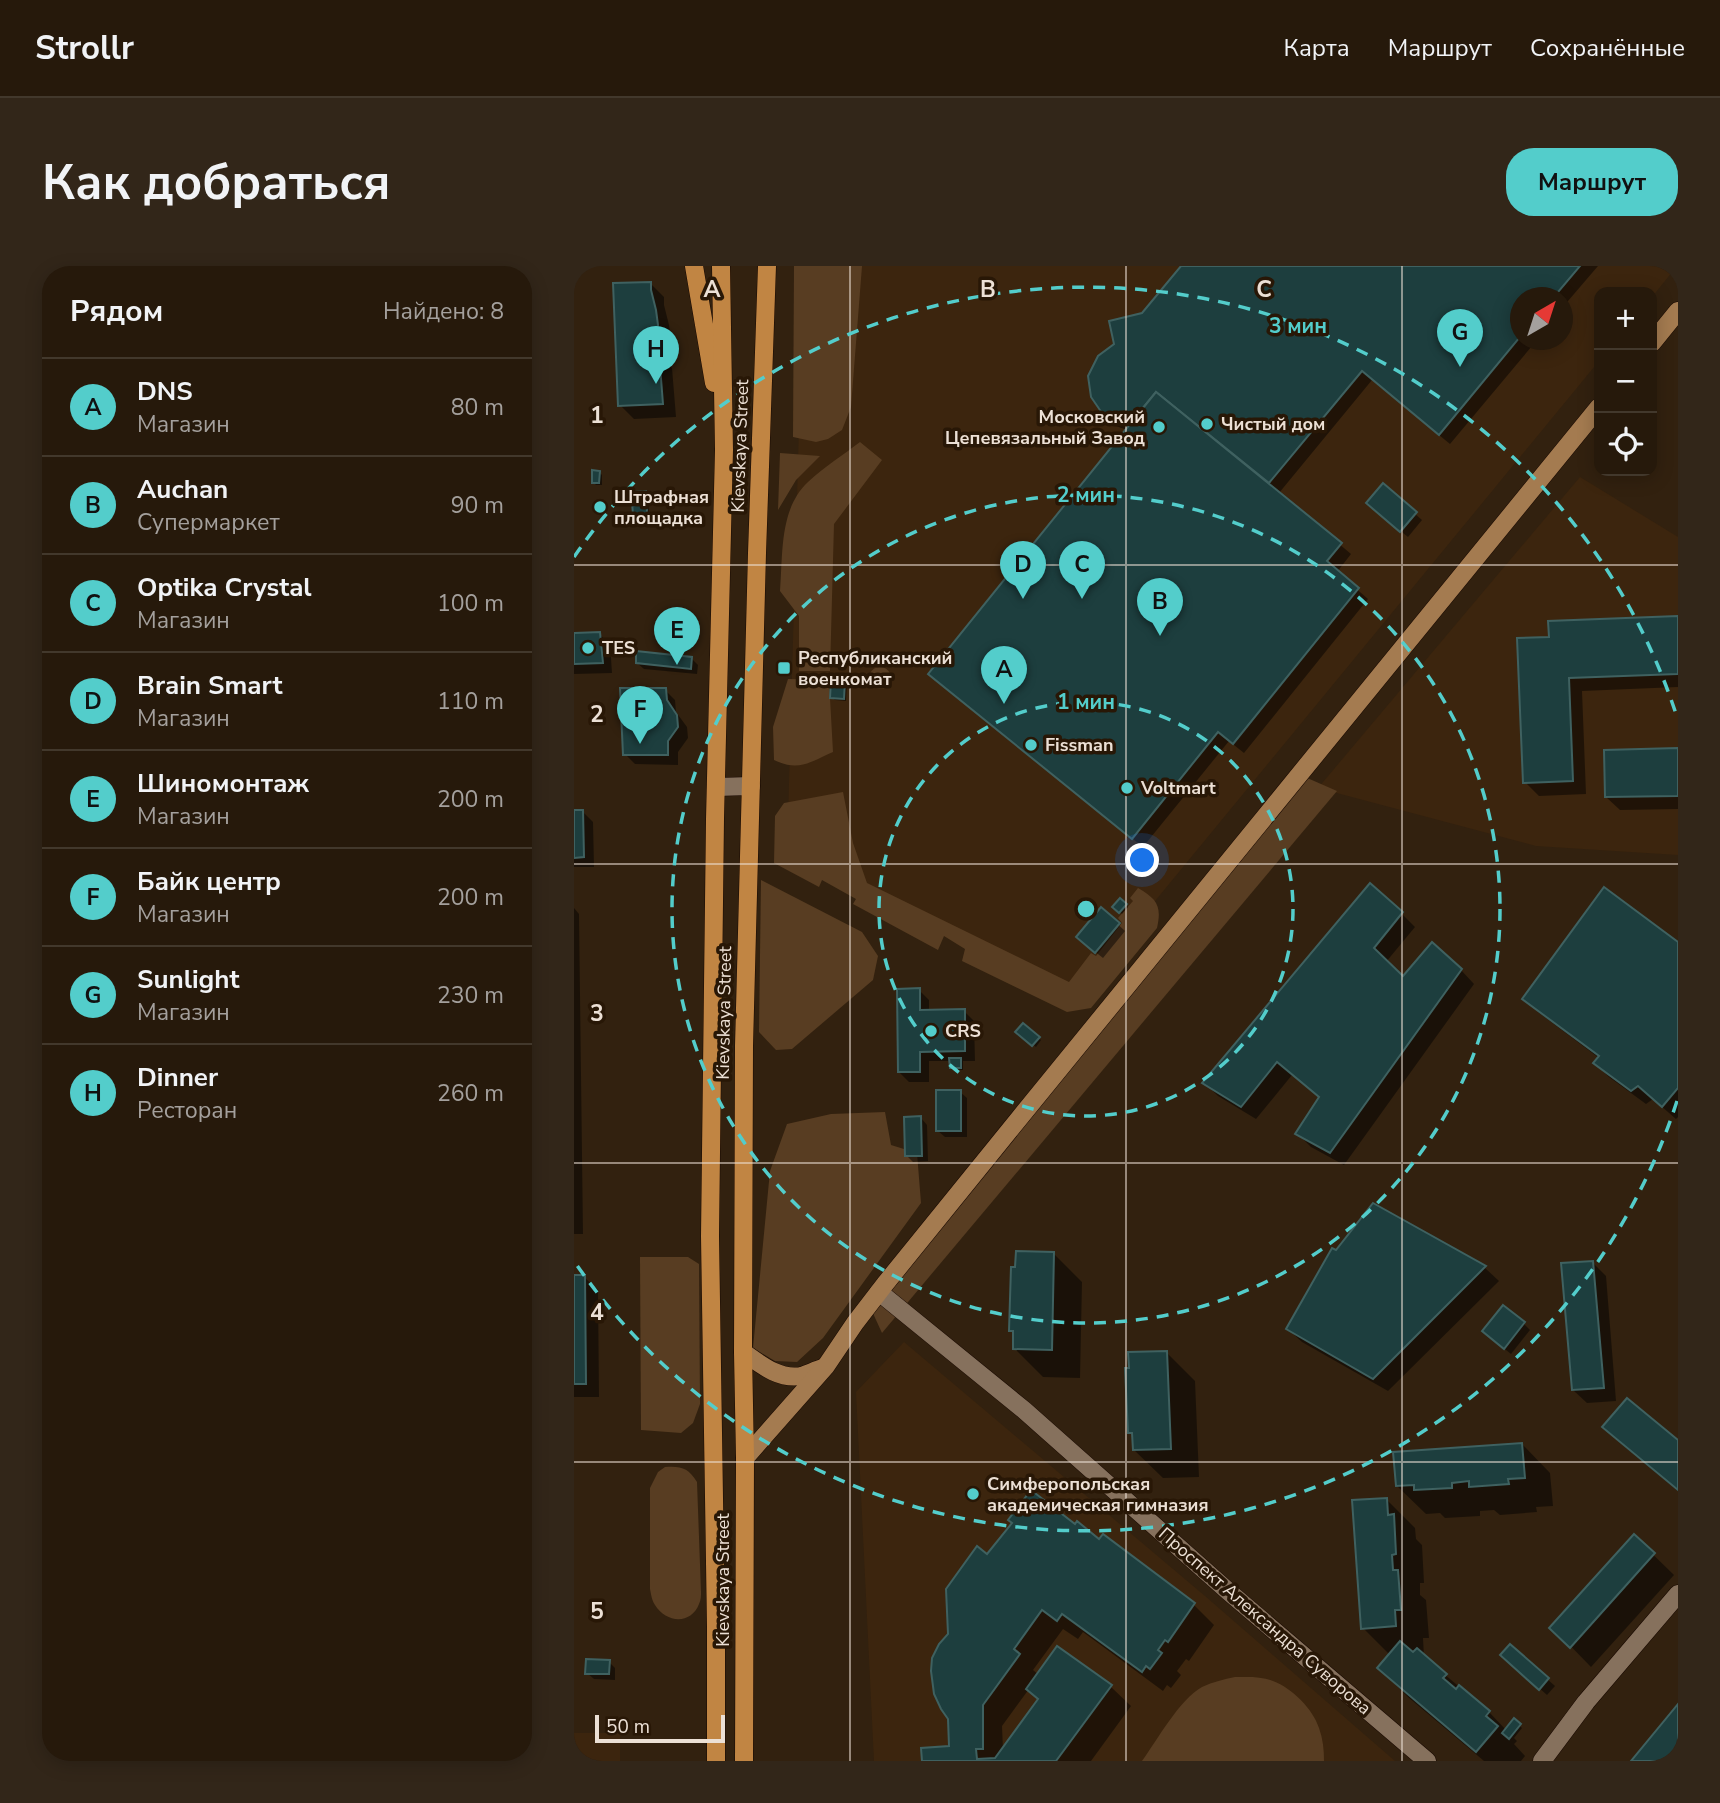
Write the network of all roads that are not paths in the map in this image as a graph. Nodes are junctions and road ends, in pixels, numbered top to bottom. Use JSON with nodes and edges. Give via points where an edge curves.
{"nodes":[{"id":1,"x":694,"y":266,"type":"edge"},
{"id":2,"x":721,"y":266,"type":"edge"},
{"id":3,"x":767,"y":266,"type":"edge"},
{"id":4,"x":1678,"y":311,"type":"edge"},
{"id":5,"x":1657,"y":337,"type":"edge"},
{"id":6,"x":1594,"y":413,"type":"edge"},
{"id":7,"x":724,"y":450,"type":"junction"},
{"id":8,"x":751,"y":786,"type":"junction"},
{"id":9,"x":716,"y":787,"type":"junction"},
{"id":10,"x":879,"y":1292,"type":"junction"},
{"id":11,"x":743,"y":1352,"type":"junction"},
{"id":12,"x":826,"y":1366,"type":"junction"},
{"id":13,"x":745,"y":1458,"type":"junction"},
{"id":14,"x":1678,"y":1594,"type":"edge"},
{"id":15,"x":716,"y":1761,"type":"edge"},
{"id":16,"x":744,"y":1761,"type":"edge"},
{"id":17,"x":1427,"y":1761,"type":"edge"},
{"id":18,"x":1542,"y":1761,"type":"edge"}],
"edges":[{"from":1,"to":7,"type":"main road"},
{"from":2,"to":7,"type":"main road","name":"Kievskaya Street"},
{"from":3,"to":8,"type":"main road","name":"Kievskaya Street"},
{"from":4,"to":5,"type":"main road"},
{"from":6,"to":10,"type":"main road"},
{"from":7,"to":9,"type":"main road","name":"Kievskaya Street"},
{"from":8,"to":9,"type":"street"},
{"from":8,"to":11,"type":"main road","name":"Kievskaya Street"},
{"from":9,"to":15,"type":"main road","name":"Kievskaya Street","via":[[710,1236]]},
{"from":10,"to":12,"type":"main road"},
{"from":10,"to":17,"type":"street","name":"Проспект Александра Суворова","via":[[1024,1410]]},
{"from":11,"to":12,"type":"main road","via":[[786,1377]]},
{"from":11,"to":13,"type":"main road","name":"Kievskaya Street"},
{"from":12,"to":13,"type":"main road"},
{"from":13,"to":16,"type":"main road","name":"Kievskaya Street"},
{"from":14,"to":18,"type":"street"}]}
